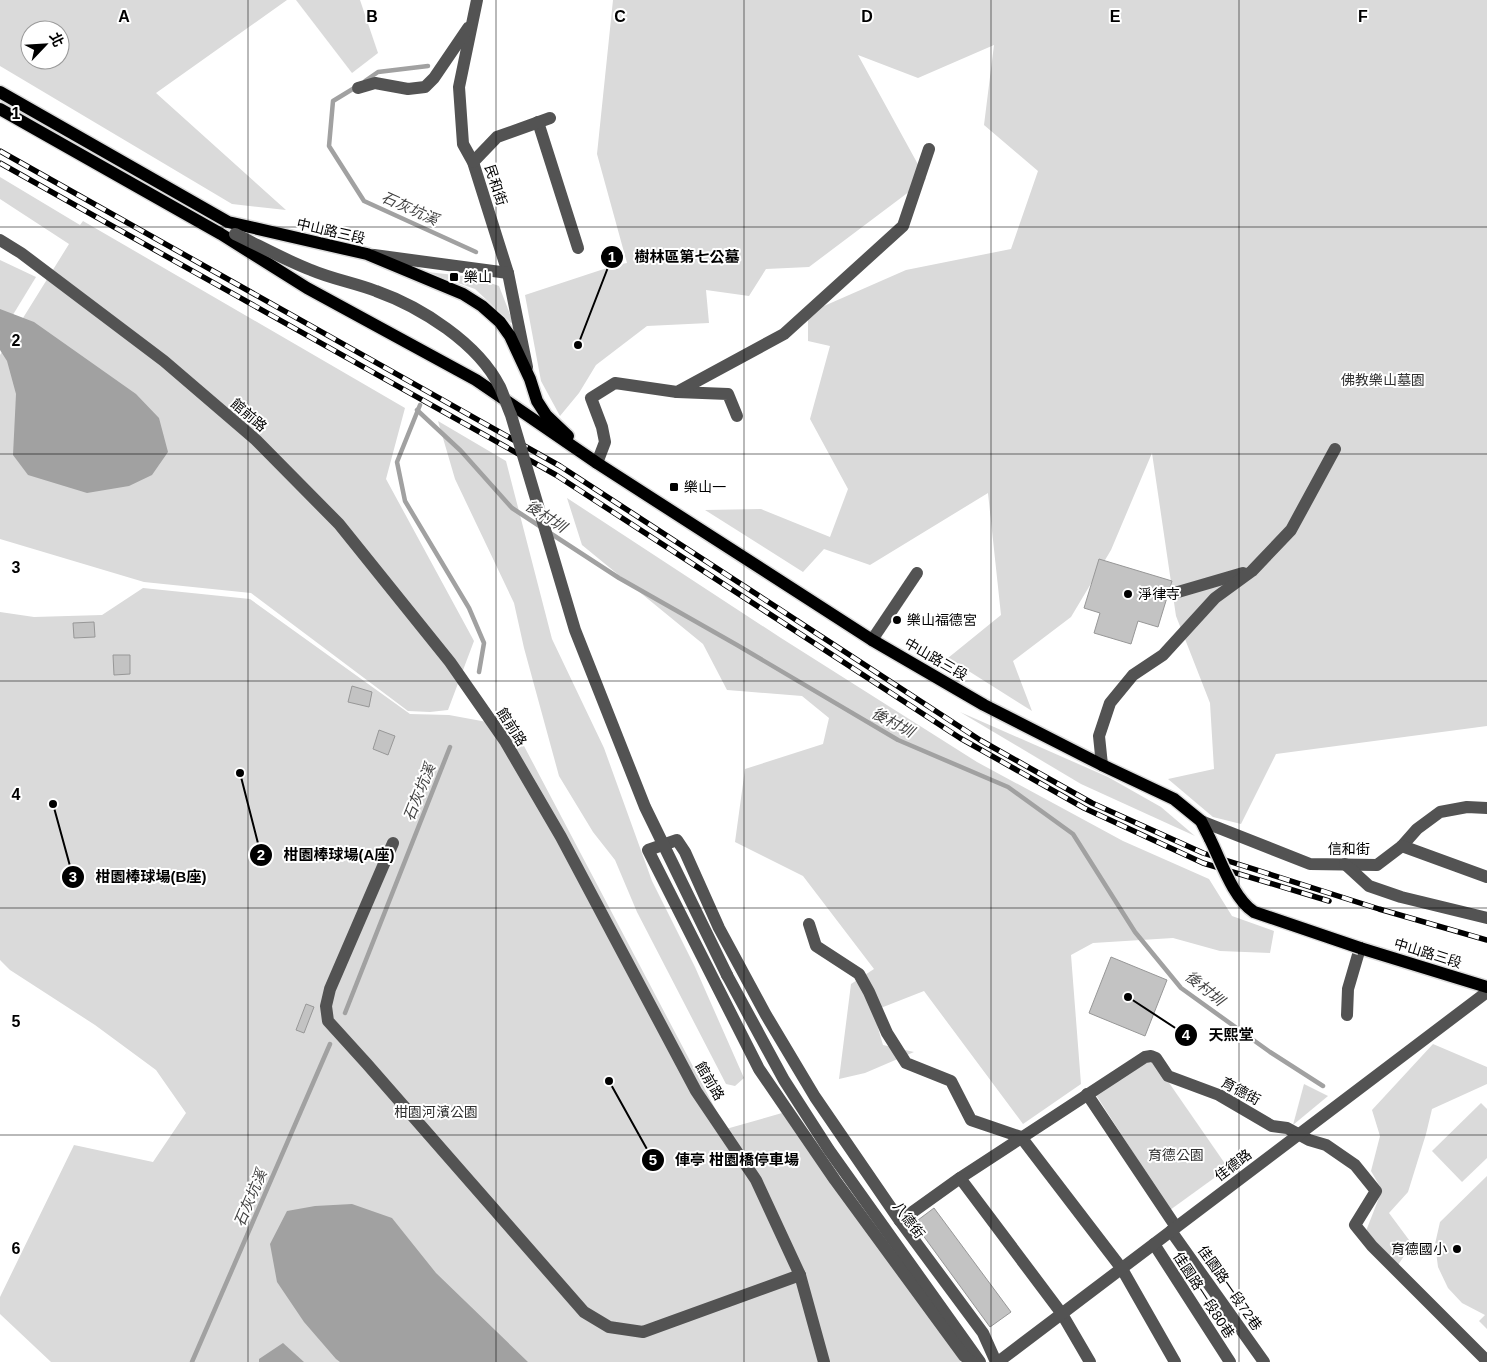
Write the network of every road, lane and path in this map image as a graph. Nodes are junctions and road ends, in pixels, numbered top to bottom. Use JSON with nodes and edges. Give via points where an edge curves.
{"nodes":[{"id":1,"x":477,"y":0,"type":"edge"},
{"id":2,"x":471,"y":23,"type":"junction"},
{"id":3,"x":358,"y":88,"type":"dead end"},
{"id":4,"x":0,"y":92,"type":"edge"},
{"id":5,"x":0,"y":108,"type":"edge"},
{"id":6,"x":929,"y":149,"type":"dead end"},
{"id":7,"x":473,"y":162,"type":"junction"},
{"id":8,"x":228,"y":222,"type":"junction"},
{"id":9,"x":222,"y":234,"type":"junction"},
{"id":10,"x":235,"y":234,"type":"junction"},
{"id":11,"x":0,"y":240,"type":"edge"},
{"id":12,"x":578,"y":248,"type":"dead end"},
{"id":13,"x":367,"y":254,"type":"junction"},
{"id":14,"x":508,"y":273,"type":"junction"},
{"id":15,"x":530,"y":379,"type":"junction"},
{"id":16,"x":677,"y":392,"type":"junction"},
{"id":17,"x":737,"y":416,"type":"dead end"},
{"id":18,"x":1335,"y":450,"type":"dead end"},
{"id":19,"x":597,"y":463,"type":"junction"},
{"id":20,"x":1252,"y":570,"type":"junction"},
{"id":21,"x":917,"y":573,"type":"dead end"},
{"id":22,"x":1178,"y":592,"type":"dead end"},
{"id":23,"x":872,"y":640,"type":"junction"},
{"id":24,"x":1102,"y":765,"type":"junction"},
{"id":25,"x":1487,"y":808,"type":"edge"},
{"id":26,"x":1201,"y":821,"type":"junction"},
{"id":27,"x":393,"y":843,"type":"dead end"},
{"id":28,"x":1402,"y":846,"type":"junction"},
{"id":29,"x":1345,"y":864,"type":"junction"},
{"id":30,"x":1487,"y":877,"type":"edge"},
{"id":31,"x":1487,"y":918,"type":"edge"},
{"id":32,"x":809,"y":924,"type":"dead end"},
{"id":33,"x":1360,"y":948,"type":"junction"},
{"id":34,"x":1487,"y":987,"type":"edge"},
{"id":35,"x":1487,"y":992,"type":"edge"},
{"id":36,"x":1346,"y":1015,"type":"dead end"},
{"id":37,"x":1086,"y":1094,"type":"junction"},
{"id":38,"x":796,"y":1099,"type":"junction"},
{"id":39,"x":1299,"y":1134,"type":"junction"},
{"id":40,"x":1022,"y":1137,"type":"junction"},
{"id":41,"x":960,"y":1178,"type":"junction"},
{"id":42,"x":900,"y":1221,"type":"junction"},
{"id":43,"x":1173,"y":1229,"type":"junction"},
{"id":44,"x":1154,"y":1244,"type":"junction"},
{"id":45,"x":1122,"y":1268,"type":"junction"},
{"id":46,"x":800,"y":1275,"type":"junction"},
{"id":47,"x":1062,"y":1314,"type":"junction"},
{"id":48,"x":1487,"y":1361,"type":"edge"},
{"id":49,"x":824,"y":1362,"type":"edge"},
{"id":50,"x":972,"y":1362,"type":"edge"},
{"id":51,"x":980,"y":1362,"type":"edge"},
{"id":52,"x":996,"y":1362,"type":"edge"},
{"id":53,"x":1090,"y":1362,"type":"edge"},
{"id":54,"x":1175,"y":1362,"type":"edge"},
{"id":55,"x":1230,"y":1362,"type":"edge"},
{"id":56,"x":1264,"y":1362,"type":"edge"}],
"edges":[{"from":1,"to":2,"type":"street","name":"民和街"},
{"from":2,"to":3,"type":"street","via":[[425,87],[408,89],[375,83]]},
{"from":2,"to":7,"type":"street","name":"民和街","via":[[459,87],[463,144]]},
{"from":4,"to":8,"type":"main road","name":"中山路三段"},
{"from":5,"to":9,"type":"main road","name":"中山路三段"},
{"from":6,"to":16,"type":"street","via":[[903,226],[784,334]]},
{"from":7,"to":12,"type":"street","via":[[497,138],[544,120]]},
{"from":7,"to":14,"type":"street","name":"民和街"},
{"from":8,"to":9,"type":"street"},
{"from":8,"to":10,"type":"main road"},
{"from":8,"to":13,"type":"main road","name":"中山路三段"},
{"from":9,"to":10,"type":"main road"},
{"from":9,"to":19,"type":"main road","name":"中山路三段","via":[[308,288],[476,380]]},
{"from":10,"to":38,"type":"street","name":"八德街","bridge":true,"via":[[312,271],[402,301],[479,356],[500,386],[575,630],[645,807],[727,975]]},
{"from":11,"to":46,"type":"street","name":"館前路","via":[[164,361],[256,440],[339,524],[450,662],[505,742],[561,836],[696,1091],[756,1180]]},
{"from":13,"to":14,"type":"street"},
{"from":13,"to":15,"type":"main road","name":"中山路三段","via":[[463,294],[482,306],[510,336]]},
{"from":14,"to":15,"type":"street","name":"民和街"},
{"from":15,"to":19,"type":"main road","name":"中山路三段","via":[[546,415]]},
{"from":16,"to":17,"type":"street","via":[[728,394]]},
{"from":16,"to":19,"type":"street","via":[[616,384],[591,398],[605,442]]},
{"from":18,"to":20,"type":"street","via":[[1291,530]]},
{"from":19,"to":23,"type":"main road","name":"中山路三段"},
{"from":20,"to":22,"type":"street"},
{"from":20,"to":24,"type":"street","via":[[1215,598],[1163,656],[1133,675],[1110,703],[1099,736]]},
{"from":21,"to":23,"type":"street"},
{"from":23,"to":24,"type":"main road","name":"中山路三段","via":[[984,705]]},
{"from":24,"to":26,"type":"main road","name":"中山路三段","via":[[1174,799]]},
{"from":25,"to":28,"type":"street","name":"信和街","via":[[1467,807],[1440,812],[1417,829]]},
{"from":26,"to":29,"type":"street","name":"信和街","via":[[1310,864]]},
{"from":26,"to":33,"type":"main road","name":"中山路三段","bridge":true,"via":[[1245,906],[1254,912]]},
{"from":27,"to":46,"type":"street","via":[[330,989],[326,1006],[328,1022],[584,1312],[608,1327],[643,1332]]},
{"from":28,"to":29,"type":"street","name":"信和街","via":[[1377,865]]},
{"from":28,"to":30,"type":"street"},
{"from":29,"to":31,"type":"street","via":[[1369,886],[1401,898]]},
{"from":32,"to":40,"type":"street","via":[[816,946],[859,974],[887,1033],[906,1063],[952,1081],[971,1120]]},
{"from":33,"to":34,"type":"main road","name":"中山路三段"},
{"from":33,"to":36,"type":"street","via":[[1348,989]]},
{"from":35,"to":39,"type":"street","name":"佳德路"},
{"from":37,"to":39,"type":"street","name":"育德街","via":[[1151,1056],[1156,1058],[1168,1076],[1219,1095],[1272,1126]]},
{"from":37,"to":40,"type":"street","name":"育德街"},
{"from":37,"to":43,"type":"street","name":"佳園路一段72巷"},
{"from":38,"to":51,"type":"street","name":"八德街"},
{"from":38,"to":52,"type":"street","name":"八德街"},
{"from":39,"to":43,"type":"street","name":"佳德路"},
{"from":39,"to":48,"type":"street","name":"育德街","via":[[1326,1145],[1355,1165],[1376,1191],[1355,1225]]},
{"from":40,"to":41,"type":"street","name":"育德街"},
{"from":40,"to":45,"type":"street"},
{"from":41,"to":42,"type":"street","name":"育德街"},
{"from":41,"to":47,"type":"street"},
{"from":42,"to":50,"type":"street","via":[[815,1097],[766,1015],[719,928],[686,852],[677,840],[648,850],[759,1069],[835,1180],[964,1356]]},
{"from":42,"to":52,"type":"street","via":[[983,1333]]},
{"from":43,"to":44,"type":"street","name":"佳德路"},
{"from":43,"to":56,"type":"street","name":"佳園路一段72巷"},
{"from":44,"to":45,"type":"street","name":"佳德路"},
{"from":44,"to":55,"type":"street","name":"佳園路一段80巷"},
{"from":45,"to":47,"type":"street","name":"佳德路"},
{"from":45,"to":54,"type":"street"},
{"from":46,"to":49,"type":"street","name":"館前路"},
{"from":47,"to":52,"type":"street","name":"佳德路"},
{"from":47,"to":53,"type":"street"}]}
